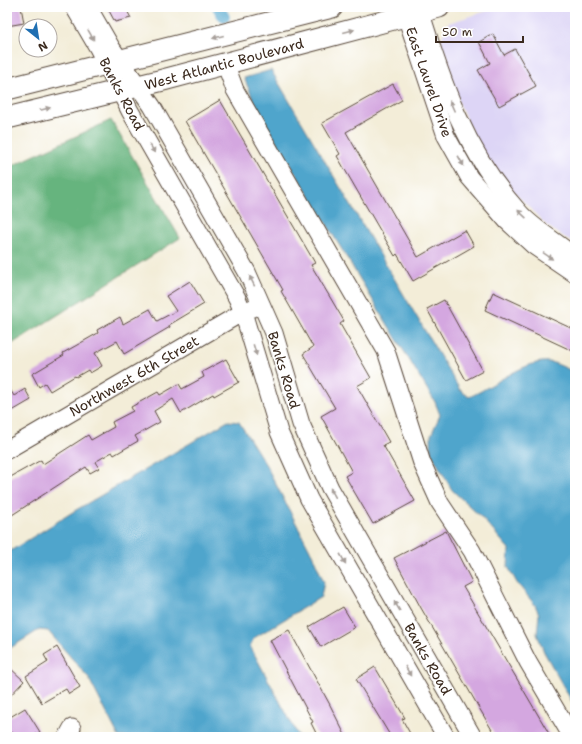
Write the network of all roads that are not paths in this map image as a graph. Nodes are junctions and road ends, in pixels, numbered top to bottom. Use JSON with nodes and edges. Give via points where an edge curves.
{"nodes":[{"id":1,"x":74,"y":7,"type":"edge"},
{"id":2,"x":88,"y":7,"type":"edge"},
{"id":3,"x":320,"y":8,"type":"edge"},
{"id":4,"x":417,"y":10,"type":"edge"},
{"id":5,"x":113,"y":63,"type":"junction"},
{"id":6,"x":225,"y":63,"type":"junction"},
{"id":7,"x":7,"y":89,"type":"edge"},
{"id":8,"x":129,"y":89,"type":"junction"},
{"id":9,"x":7,"y":118,"type":"edge"},
{"id":10,"x":575,"y":255,"type":"edge"},
{"id":11,"x":575,"y":274,"type":"edge"},
{"id":12,"x":263,"y":305,"type":"junction"},
{"id":13,"x":243,"y":312,"type":"junction"},
{"id":14,"x":285,"y":447,"type":"junction"},
{"id":15,"x":7,"y":450,"type":"edge"},
{"id":16,"x":362,"y":544,"type":"junction"},
{"id":17,"x":446,"y":737,"type":"edge"},
{"id":18,"x":473,"y":737,"type":"edge"},
{"id":19,"x":572,"y":737,"type":"edge"}],
"edges":[{"from":1,"to":5,"type":"street","name":"Banks Road","one_way":true},
{"from":2,"to":5,"type":"street","name":"Banks Road"},
{"from":3,"to":5,"type":"main road","name":"West Atlantic Boulevard","one_way":true},
{"from":6,"to":4,"type":"main road","name":"West Atlantic Boulevard","one_way":true},
{"from":10,"to":4,"type":"street","name":"East Laurel Drive","one_way":true,"via":[[520,213],[485,169],[462,129]]},
{"from":4,"to":11,"type":"street","name":"East Laurel Drive","one_way":true,"via":[[446,136],[469,177],[507,221],[534,246]]},
{"from":5,"to":7,"type":"main road","name":"West Atlantic Boulevard"},
{"from":5,"to":8,"type":"street","name":"Banks Road"},
{"from":6,"to":8,"type":"main road","name":"West Atlantic Boulevard"},
{"from":6,"to":19,"type":"street","via":[[235,90],[386,351],[422,463],[440,503],[472,551],[528,662]]},
{"from":9,"to":8,"type":"main road","name":"West Atlantic Boulevard","one_way":true},
{"from":12,"to":8,"type":"street","name":"Banks Road","one_way":true,"via":[[228,236],[156,112]]},
{"from":8,"to":13,"type":"street","name":"Banks Road","one_way":true},
{"from":12,"to":13,"type":"street","name":"Northwest 6th Street"},
{"from":16,"to":12,"type":"street","name":"Banks Road","one_way":true,"via":[[330,488],[301,424]]},
{"from":13,"to":14,"type":"street","name":"Banks Road","one_way":true},
{"from":13,"to":15,"type":"street","name":"Northwest 6th Street"},
{"from":14,"to":16,"type":"street","via":[[307,476],[345,543]]},
{"from":14,"to":17,"type":"street","name":"Banks Road","one_way":true,"via":[[309,499]]},
{"from":18,"to":16,"type":"street","name":"Banks Road","one_way":true}]}
